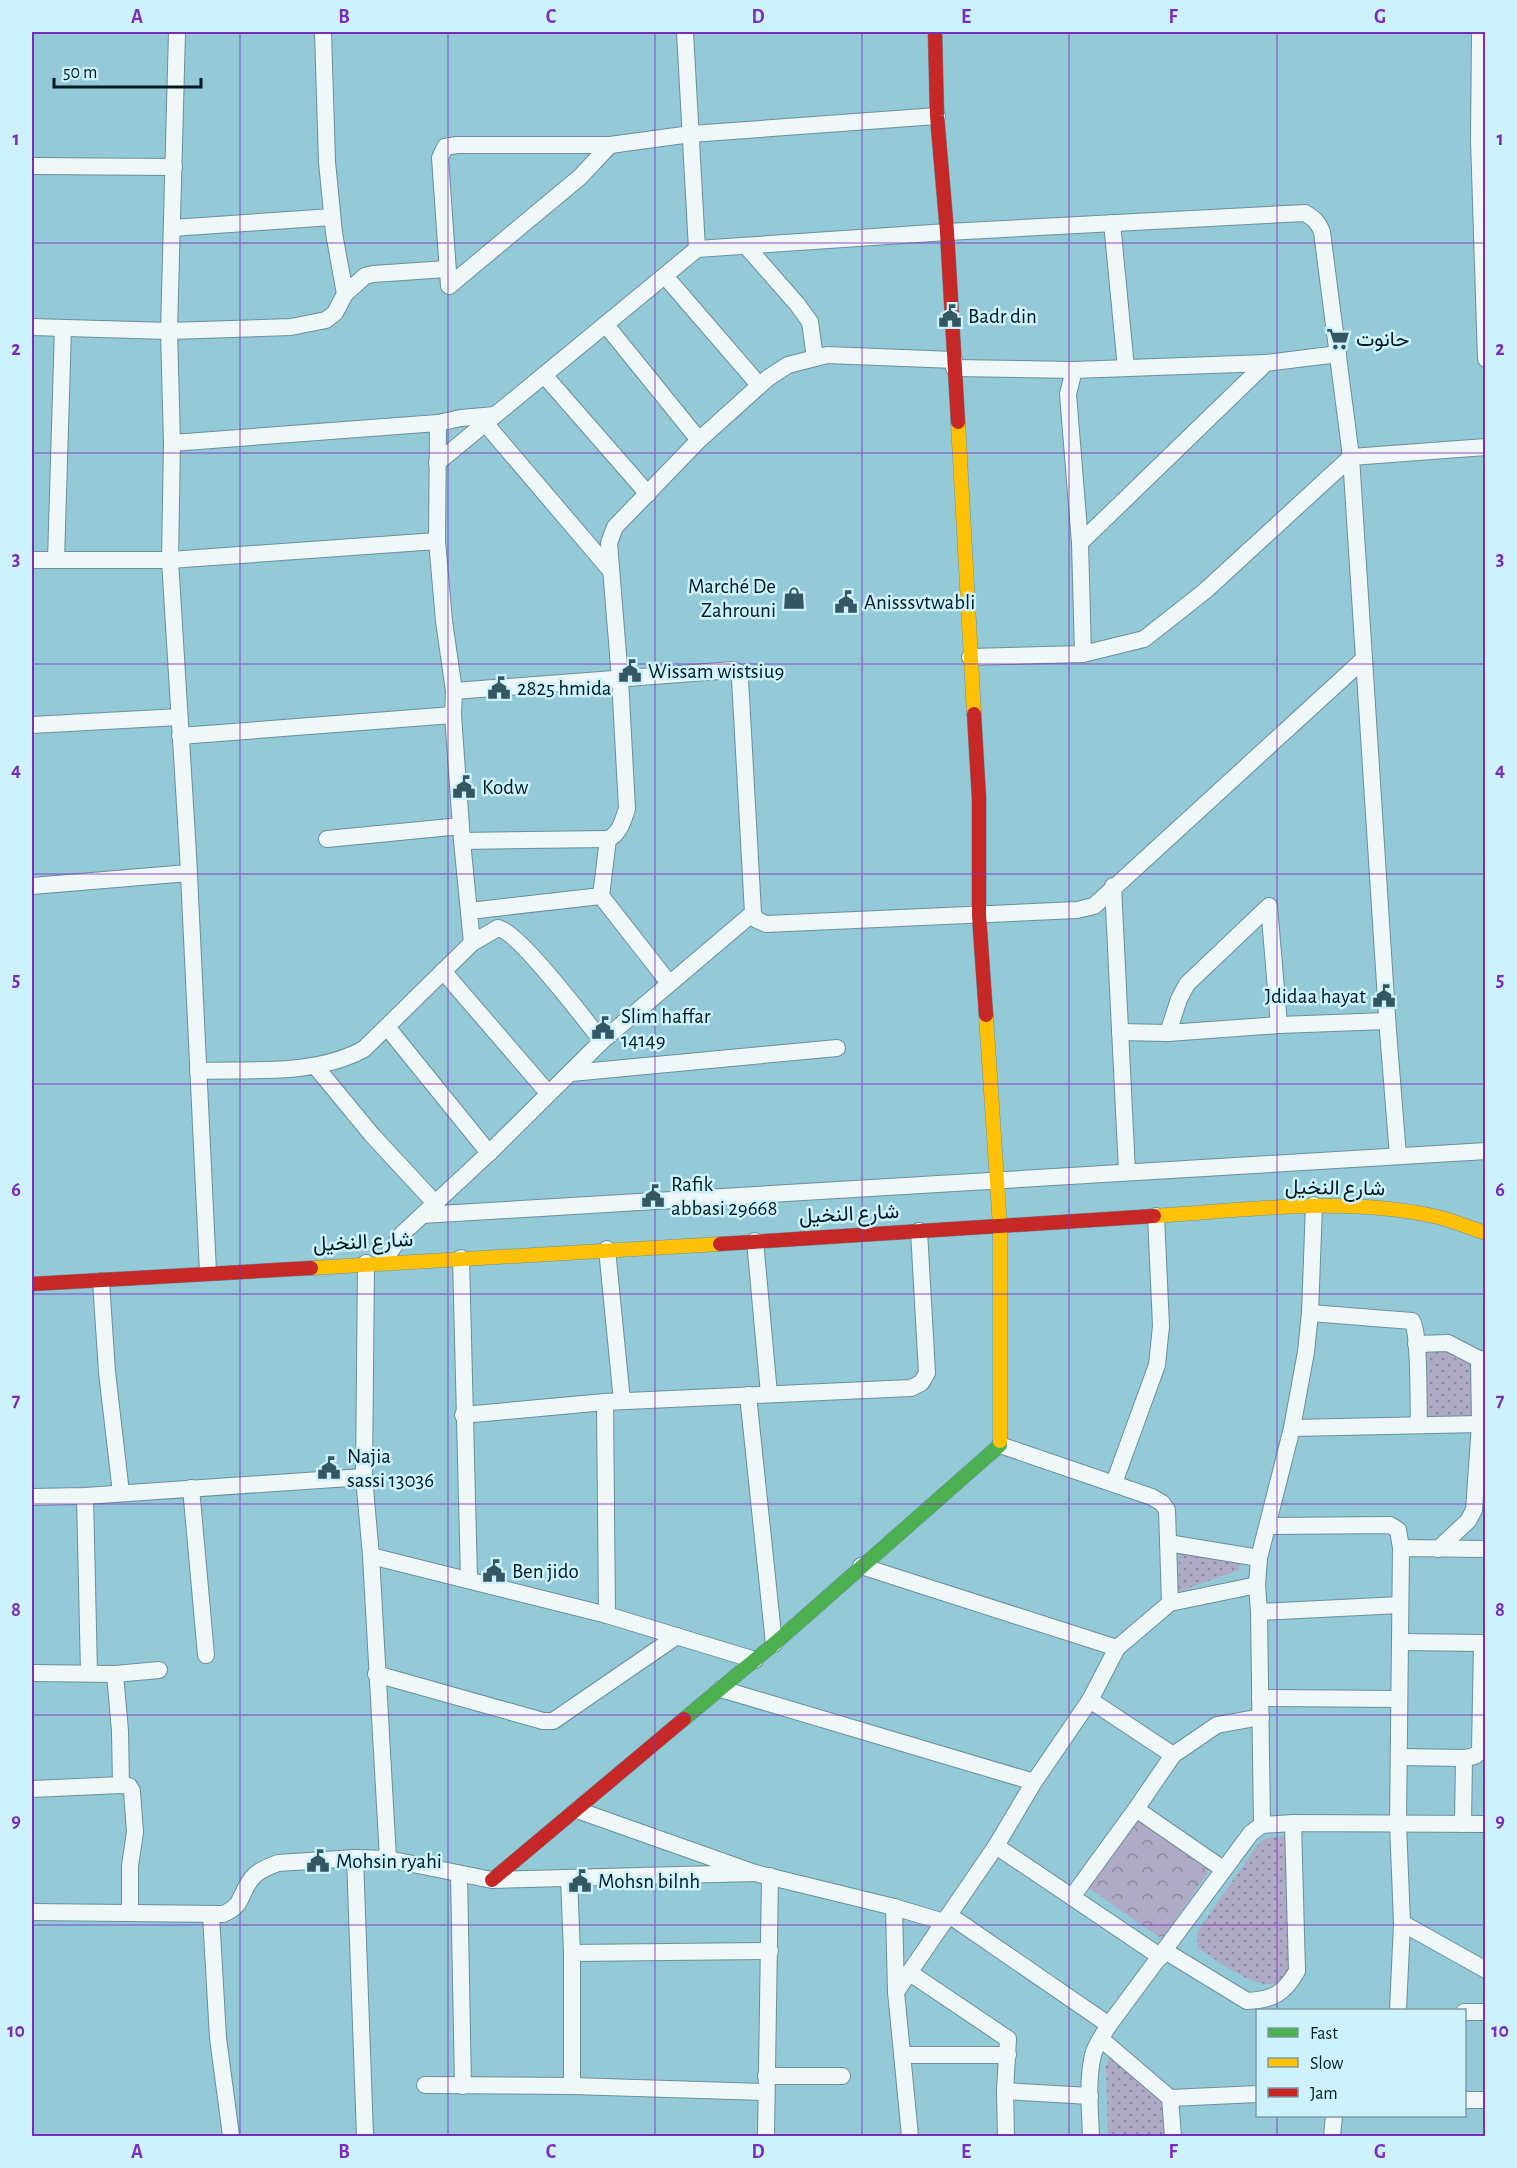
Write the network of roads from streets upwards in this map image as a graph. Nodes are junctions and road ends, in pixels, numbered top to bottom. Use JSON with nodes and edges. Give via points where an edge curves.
{"nodes":[{"id":1,"x":177,"y":32,"type":"edge"},
{"id":2,"x":323,"y":32,"type":"edge"},
{"id":3,"x":685,"y":32,"type":"edge"},
{"id":4,"x":935,"y":32,"type":"edge"},
{"id":5,"x":1480,"y":32,"type":"edge"},
{"id":6,"x":1483,"y":97,"type":"edge"},
{"id":7,"x":937,"y":116,"type":"junction"},
{"id":8,"x":691,"y":134,"type":"junction"},
{"id":9,"x":610,"y":145,"type":"junction"},
{"id":10,"x":32,"y":166,"type":"edge"},
{"id":11,"x":174,"y":167,"type":"junction"},
{"id":12,"x":332,"y":217,"type":"junction"},
{"id":13,"x":1112,"y":224,"type":"junction"},
{"id":14,"x":172,"y":228,"type":"junction"},
{"id":15,"x":947,"y":232,"type":"junction"},
{"id":16,"x":746,"y":246,"type":"junction"},
{"id":17,"x":697,"y":249,"type":"junction"},
{"id":18,"x":447,"y":269,"type":"junction"},
{"id":19,"x":664,"y":276,"type":"junction"},
{"id":20,"x":345,"y":294,"type":"junction"},
{"id":21,"x":606,"y":325,"type":"junction"},
{"id":22,"x":32,"y":327,"type":"edge"},
{"id":23,"x":63,"y":328,"type":"junction"},
{"id":24,"x":169,"y":331,"type":"junction"},
{"id":25,"x":1338,"y":354,"type":"junction"},
{"id":26,"x":814,"y":358,"type":"junction"},
{"id":27,"x":1485,"y":359,"type":"edge"},
{"id":28,"x":1266,"y":363,"type":"junction"},
{"id":29,"x":954,"y":364,"type":"junction"},
{"id":30,"x":1126,"y":368,"type":"junction"},
{"id":31,"x":1074,"y":370,"type":"junction"},
{"id":32,"x":544,"y":375,"type":"junction"},
{"id":33,"x":759,"y":385,"type":"junction"},
{"id":34,"x":490,"y":419,"type":"junction"},
{"id":35,"x":438,"y":423,"type":"junction"},
{"id":36,"x":699,"y":440,"type":"junction"},
{"id":37,"x":172,"y":442,"type":"junction"},
{"id":38,"x":1485,"y":447,"type":"edge"},
{"id":39,"x":1352,"y":457,"type":"junction"},
{"id":40,"x":437,"y":463,"type":"junction"},
{"id":41,"x":648,"y":494,"type":"junction"},
{"id":42,"x":437,"y":542,"type":"junction"},
{"id":43,"x":1080,"y":543,"type":"junction"},
{"id":44,"x":32,"y":560,"type":"edge"},
{"id":45,"x":56,"y":560,"type":"junction"},
{"id":46,"x":170,"y":560,"type":"junction"},
{"id":47,"x":611,"y":571,"type":"junction"},
{"id":48,"x":1083,"y":654,"type":"junction"},
{"id":49,"x":970,"y":657,"type":"junction"},
{"id":50,"x":1364,"y":659,"type":"junction"},
{"id":51,"x":620,"y":679,"type":"junction"},
{"id":52,"x":454,"y":691,"type":"junction"},
{"id":53,"x":453,"y":715,"type":"junction"},
{"id":54,"x":179,"y":717,"type":"junction"},
{"id":55,"x":32,"y":725,"type":"edge"},
{"id":56,"x":180,"y":736,"type":"junction"},
{"id":57,"x":462,"y":833,"type":"junction"},
{"id":58,"x":327,"y":839,"type":"dead end"},
{"id":59,"x":608,"y":839,"type":"junction"},
{"id":60,"x":188,"y":873,"type":"junction"},
{"id":61,"x":32,"y":886,"type":"edge"},
{"id":62,"x":1113,"y":886,"type":"junction"},
{"id":63,"x":601,"y":896,"type":"junction"},
{"id":64,"x":469,"y":911,"type":"junction"},
{"id":65,"x":753,"y":913,"type":"junction"},
{"id":66,"x":980,"y":915,"type":"junction"},
{"id":67,"x":472,"y":943,"type":"junction"},
{"id":68,"x":443,"y":971,"type":"junction"},
{"id":69,"x":669,"y":983,"type":"junction"},
{"id":70,"x":1387,"y":1021,"type":"junction"},
{"id":71,"x":1279,"y":1025,"type":"junction"},
{"id":72,"x":387,"y":1027,"type":"junction"},
{"id":73,"x":1120,"y":1032,"type":"junction"},
{"id":74,"x":1168,"y":1033,"type":"junction"},
{"id":75,"x":602,"y":1041,"type":"junction"},
{"id":76,"x":837,"y":1048,"type":"dead end"},
{"id":77,"x":316,"y":1067,"type":"junction"},
{"id":78,"x":198,"y":1071,"type":"junction"},
{"id":79,"x":572,"y":1072,"type":"junction"},
{"id":80,"x":548,"y":1093,"type":"junction"},
{"id":81,"x":1485,"y":1151,"type":"edge"},
{"id":82,"x":489,"y":1153,"type":"junction"},
{"id":83,"x":1398,"y":1156,"type":"junction"},
{"id":84,"x":1127,"y":1172,"type":"junction"},
{"id":85,"x":996,"y":1180,"type":"junction"},
{"id":86,"x":1314,"y":1205,"type":"junction"},
{"id":87,"x":429,"y":1209,"type":"junction"},
{"id":88,"x":1156,"y":1216,"type":"junction"},
{"id":89,"x":1000,"y":1227,"type":"junction"},
{"id":90,"x":919,"y":1231,"type":"junction"},
{"id":91,"x":1485,"y":1233,"type":"edge"},
{"id":92,"x":754,"y":1241,"type":"junction"},
{"id":93,"x":607,"y":1249,"type":"junction"},
{"id":94,"x":461,"y":1258,"type":"junction"},
{"id":95,"x":383,"y":1262,"type":"junction"},
{"id":96,"x":366,"y":1263,"type":"junction"},
{"id":97,"x":208,"y":1272,"type":"junction"},
{"id":98,"x":101,"y":1281,"type":"junction"},
{"id":99,"x":32,"y":1284,"type":"edge"},
{"id":100,"x":1311,"y":1313,"type":"junction"},
{"id":101,"x":1416,"y":1344,"type":"junction"},
{"id":102,"x":1482,"y":1360,"type":"edge"},
{"id":103,"x":769,"y":1394,"type":"junction"},
{"id":104,"x":748,"y":1395,"type":"junction"},
{"id":105,"x":614,"y":1402,"type":"junction"},
{"id":106,"x":463,"y":1415,"type":"junction"},
{"id":107,"x":1419,"y":1424,"type":"junction"},
{"id":108,"x":1480,"y":1424,"type":"junction"},
{"id":109,"x":1292,"y":1428,"type":"junction"},
{"id":110,"x":1000,"y":1445,"type":"junction"},
{"id":111,"x":364,"y":1477,"type":"junction"},
{"id":112,"x":1114,"y":1483,"type":"junction"},
{"id":113,"x":191,"y":1488,"type":"junction"},
{"id":114,"x":121,"y":1493,"type":"junction"},
{"id":115,"x":85,"y":1496,"type":"junction"},
{"id":116,"x":32,"y":1497,"type":"edge"},
{"id":117,"x":1268,"y":1526,"type":"junction"},
{"id":118,"x":1168,"y":1543,"type":"junction"},
{"id":119,"x":1401,"y":1548,"type":"junction"},
{"id":120,"x":1438,"y":1549,"type":"junction"},
{"id":121,"x":1485,"y":1549,"type":"edge"},
{"id":122,"x":371,"y":1556,"type":"junction"},
{"id":123,"x":1258,"y":1558,"type":"junction"},
{"id":124,"x":861,"y":1566,"type":"junction"},
{"id":125,"x":469,"y":1579,"type":"junction"},
{"id":126,"x":1257,"y":1585,"type":"junction"},
{"id":127,"x":1170,"y":1603,"type":"junction"},
{"id":128,"x":1400,"y":1605,"type":"junction"},
{"id":129,"x":1259,"y":1612,"type":"junction"},
{"id":130,"x":607,"y":1615,"type":"junction"},
{"id":131,"x":677,"y":1636,"type":"junction"},
{"id":132,"x":1400,"y":1642,"type":"junction"},
{"id":133,"x":1484,"y":1643,"type":"edge"},
{"id":134,"x":774,"y":1644,"type":"junction"},
{"id":135,"x":1117,"y":1648,"type":"junction"},
{"id":136,"x":206,"y":1655,"type":"dead end"},
{"id":137,"x":755,"y":1660,"type":"junction"},
{"id":138,"x":159,"y":1670,"type":"dead end"},
{"id":139,"x":89,"y":1672,"type":"junction"},
{"id":140,"x":32,"y":1673,"type":"edge"},
{"id":141,"x":115,"y":1674,"type":"junction"},
{"id":142,"x":376,"y":1674,"type":"junction"},
{"id":143,"x":721,"y":1689,"type":"junction"},
{"id":144,"x":1260,"y":1698,"type":"junction"},
{"id":145,"x":1090,"y":1700,"type":"junction"},
{"id":146,"x":1399,"y":1700,"type":"junction"},
{"id":147,"x":1261,"y":1718,"type":"junction"},
{"id":148,"x":1173,"y":1755,"type":"junction"},
{"id":149,"x":1398,"y":1757,"type":"junction"},
{"id":150,"x":1464,"y":1758,"type":"junction"},
{"id":151,"x":1034,"y":1782,"type":"junction"},
{"id":152,"x":121,"y":1785,"type":"junction"},
{"id":153,"x":32,"y":1789,"type":"edge"},
{"id":154,"x":1136,"y":1809,"type":"junction"},
{"id":155,"x":578,"y":1810,"type":"junction"},
{"id":156,"x":1293,"y":1823,"type":"junction"},
{"id":157,"x":1398,"y":1824,"type":"junction"},
{"id":158,"x":1462,"y":1824,"type":"junction"},
{"id":159,"x":1485,"y":1824,"type":"edge"},
{"id":160,"x":1262,"y":1825,"type":"junction"},
{"id":161,"x":996,"y":1846,"type":"junction"},
{"id":162,"x":355,"y":1858,"type":"junction"},
{"id":163,"x":388,"y":1859,"type":"junction"},
{"id":164,"x":1223,"y":1869,"type":"junction"},
{"id":165,"x":459,"y":1874,"type":"junction"},
{"id":166,"x":763,"y":1874,"type":"junction"},
{"id":167,"x":569,"y":1878,"type":"junction"},
{"id":168,"x":492,"y":1880,"type":"junction"},
{"id":169,"x":1072,"y":1897,"type":"junction"},
{"id":170,"x":894,"y":1907,"type":"junction"},
{"id":171,"x":32,"y":1912,"type":"edge"},
{"id":172,"x":130,"y":1912,"type":"junction"},
{"id":173,"x":211,"y":1915,"type":"junction"},
{"id":174,"x":947,"y":1918,"type":"junction"},
{"id":175,"x":1402,"y":1923,"type":"junction"},
{"id":176,"x":770,"y":1951,"type":"junction"},
{"id":177,"x":572,"y":1953,"type":"junction"},
{"id":178,"x":1163,"y":1954,"type":"junction"},
{"id":179,"x":1485,"y":1970,"type":"edge"},
{"id":180,"x":910,"y":1973,"type":"junction"},
{"id":181,"x":896,"y":1992,"type":"junction"},
{"id":182,"x":1398,"y":2009,"type":"edge"},
{"id":183,"x":1466,"y":2012,"type":"edge"},
{"id":184,"x":1485,"y":2012,"type":"edge"},
{"id":185,"x":1105,"y":2032,"type":"junction"},
{"id":186,"x":903,"y":2055,"type":"junction"},
{"id":187,"x":1008,"y":2055,"type":"junction"},
{"id":188,"x":842,"y":2076,"type":"dead end"},
{"id":189,"x":766,"y":2084,"type":"junction"},
{"id":190,"x":425,"y":2085,"type":"dead end"},
{"id":191,"x":463,"y":2086,"type":"junction"},
{"id":192,"x":572,"y":2086,"type":"junction"},
{"id":193,"x":1005,"y":2091,"type":"junction"},
{"id":194,"x":1256,"y":2094,"type":"edge"},
{"id":195,"x":1090,"y":2096,"type":"junction"},
{"id":196,"x":1170,"y":2098,"type":"junction"},
{"id":197,"x":1466,"y":2100,"type":"edge"},
{"id":198,"x":1485,"y":2100,"type":"edge"},
{"id":199,"x":1334,"y":2117,"type":"edge"},
{"id":200,"x":231,"y":2136,"type":"edge"},
{"id":201,"x":365,"y":2136,"type":"edge"},
{"id":202,"x":766,"y":2136,"type":"edge"},
{"id":203,"x":910,"y":2136,"type":"edge"},
{"id":204,"x":1006,"y":2136,"type":"edge"},
{"id":205,"x":1091,"y":2136,"type":"edge"},
{"id":206,"x":1173,"y":2136,"type":"edge"},
{"id":207,"x":1332,"y":2136,"type":"edge"}],
"edges":[{"from":1,"to":11,"type":"street"},
{"from":2,"to":12,"type":"street"},
{"from":3,"to":8,"type":"street"},
{"from":4,"to":7,"type":"street"},
{"from":5,"to":6,"type":"street"},
{"from":6,"to":27,"type":"street"},
{"from":7,"to":8,"type":"street"},
{"from":7,"to":15,"type":"street"},
{"from":8,"to":9,"type":"street"},
{"from":8,"to":17,"type":"street"},
{"from":9,"to":18,"type":"street","via":[[580,177],[449,286]]},
{"from":9,"to":18,"type":"street","via":[[445,147],[440,158]]},
{"from":10,"to":11,"type":"street"},
{"from":11,"to":14,"type":"street"},
{"from":12,"to":14,"type":"street"},
{"from":12,"to":20,"type":"street"},
{"from":13,"to":15,"type":"street"},
{"from":13,"to":25,"type":"street","via":[[1305,213],[1312,217],[1322,232]]},
{"from":13,"to":30,"type":"street"},
{"from":14,"to":24,"type":"street"},
{"from":15,"to":16,"type":"street"},
{"from":15,"to":29,"type":"street"},
{"from":16,"to":17,"type":"street"},
{"from":16,"to":26,"type":"street","via":[[810,322]]},
{"from":17,"to":19,"type":"street"},
{"from":18,"to":20,"type":"street","via":[[373,274],[365,276]]},
{"from":19,"to":21,"type":"street"},
{"from":19,"to":33,"type":"street"},
{"from":20,"to":24,"type":"street","via":[[326,321],[291,327]]},
{"from":21,"to":32,"type":"street"},
{"from":21,"to":36,"type":"street"},
{"from":22,"to":23,"type":"street"},
{"from":23,"to":24,"type":"street"},
{"from":23,"to":45,"type":"street"},
{"from":24,"to":37,"type":"street"},
{"from":25,"to":28,"type":"street"},
{"from":25,"to":39,"type":"street"},
{"from":26,"to":29,"type":"street","via":[[844,355]]},
{"from":26,"to":33,"type":"street","via":[[788,365]]},
{"from":28,"to":30,"type":"street"},
{"from":28,"to":43,"type":"street"},
{"from":29,"to":31,"type":"street"},
{"from":29,"to":49,"type":"street"},
{"from":30,"to":31,"type":"street"},
{"from":31,"to":43,"type":"street","via":[[1068,394]]},
{"from":32,"to":34,"type":"street"},
{"from":32,"to":41,"type":"street"},
{"from":33,"to":36,"type":"street"},
{"from":34,"to":35,"type":"street","via":[[461,418]]},
{"from":34,"to":40,"type":"street"},
{"from":34,"to":47,"type":"street"},
{"from":35,"to":37,"type":"street"},
{"from":35,"to":40,"type":"street"},
{"from":36,"to":41,"type":"street"},
{"from":37,"to":46,"type":"street"},
{"from":38,"to":39,"type":"street"},
{"from":39,"to":48,"type":"street","via":[[1205,591],[1151,634]]},
{"from":39,"to":50,"type":"street"},
{"from":40,"to":42,"type":"street"},
{"from":41,"to":47,"type":"street","via":[[611,534]]},
{"from":42,"to":46,"type":"street"},
{"from":42,"to":52,"type":"street"},
{"from":43,"to":48,"type":"street"},
{"from":44,"to":45,"type":"street"},
{"from":45,"to":46,"type":"street"},
{"from":46,"to":54,"type":"street"},
{"from":47,"to":51,"type":"street"},
{"from":48,"to":49,"type":"street"},
{"from":49,"to":66,"type":"street","via":[[979,798]]},
{"from":50,"to":62,"type":"street"},
{"from":50,"to":70,"type":"street"},
{"from":51,"to":52,"type":"street"},
{"from":51,"to":59,"type":"street","via":[[627,809],[620,829]]},
{"from":51,"to":65,"type":"street","via":[[733,670],[740,675]]},
{"from":52,"to":53,"type":"street"},
{"from":53,"to":56,"type":"street"},
{"from":53,"to":57,"type":"street"},
{"from":54,"to":55,"type":"street"},
{"from":54,"to":56,"type":"street"},
{"from":56,"to":60,"type":"street"},
{"from":57,"to":58,"type":"street"},
{"from":57,"to":59,"type":"street"},
{"from":57,"to":64,"type":"street"},
{"from":59,"to":63,"type":"street"},
{"from":60,"to":61,"type":"street"},
{"from":60,"to":78,"type":"street"},
{"from":62,"to":66,"type":"street","via":[[1087,908]]},
{"from":62,"to":73,"type":"street"},
{"from":63,"to":64,"type":"street"},
{"from":63,"to":69,"type":"street"},
{"from":64,"to":67,"type":"street"},
{"from":65,"to":66,"type":"street","via":[[755,919],[766,924]]},
{"from":65,"to":69,"type":"street"},
{"from":66,"to":85,"type":"street"},
{"from":67,"to":68,"type":"street"},
{"from":67,"to":75,"type":"street","via":[[498,928],[507,932]]},
{"from":68,"to":72,"type":"street"},
{"from":68,"to":80,"type":"street"},
{"from":69,"to":75,"type":"street"},
{"from":70,"to":71,"type":"street"},
{"from":70,"to":83,"type":"street"},
{"from":71,"to":74,"type":"street"},
{"from":71,"to":74,"type":"street","via":[[1269,906],[1186,984]]},
{"from":72,"to":77,"type":"street","via":[[364,1048]]},
{"from":72,"to":82,"type":"street"},
{"from":73,"to":74,"type":"street"},
{"from":73,"to":84,"type":"street"},
{"from":75,"to":79,"type":"street"},
{"from":76,"to":79,"type":"street"},
{"from":77,"to":78,"type":"street"},
{"from":77,"to":87,"type":"street"},
{"from":78,"to":97,"type":"street"},
{"from":79,"to":80,"type":"street"},
{"from":80,"to":82,"type":"street"},
{"from":81,"to":83,"type":"street"},
{"from":82,"to":87,"type":"street"},
{"from":83,"to":84,"type":"street"},
{"from":84,"to":85,"type":"street"},
{"from":85,"to":87,"type":"street"},
{"from":85,"to":89,"type":"street"},
{"from":86,"to":88,"type":"street","name":"شارع النخيل"},
{"from":86,"to":91,"type":"street","name":"شارع النخيل","via":[[1439,1216]]},
{"from":86,"to":100,"type":"street"},
{"from":87,"to":95,"type":"street","via":[[403,1233]]},
{"from":88,"to":89,"type":"street","name":"شارع النخيل"},
{"from":88,"to":112,"type":"street","via":[[1161,1326],[1157,1365]]},
{"from":89,"to":90,"type":"street","name":"شارع النخيل"},
{"from":89,"to":110,"type":"street"},
{"from":90,"to":92,"type":"street","name":"شارع النخيل"},
{"from":90,"to":103,"type":"street","via":[[928,1363],[925,1378],[910,1388]]},
{"from":92,"to":93,"type":"street","name":"شارع النخيل"},
{"from":92,"to":103,"type":"street"},
{"from":93,"to":94,"type":"street","name":"شارع النخيل"},
{"from":93,"to":105,"type":"street"},
{"from":94,"to":95,"type":"street","name":"شارع النخيل"},
{"from":94,"to":106,"type":"street"},
{"from":95,"to":96,"type":"street","name":"شارع النخيل"},
{"from":96,"to":97,"type":"street","name":"شارع النخيل"},
{"from":96,"to":111,"type":"street"},
{"from":97,"to":98,"type":"street","name":"شارع النخيل"},
{"from":98,"to":99,"type":"street","name":"شارع النخيل"},
{"from":98,"to":114,"type":"street"},
{"from":100,"to":101,"type":"street","via":[[1408,1320],[1414,1323]]},
{"from":100,"to":109,"type":"street"},
{"from":101,"to":102,"type":"street","via":[[1448,1343]]},
{"from":101,"to":107,"type":"street"},
{"from":102,"to":108,"type":"street"},
{"from":103,"to":104,"type":"street"},
{"from":104,"to":105,"type":"street"},
{"from":104,"to":134,"type":"street"},
{"from":105,"to":106,"type":"street"},
{"from":105,"to":130,"type":"street"},
{"from":106,"to":125,"type":"street"},
{"from":107,"to":108,"type":"street"},
{"from":107,"to":109,"type":"street"},
{"from":108,"to":120,"type":"street","via":[[1474,1510],[1468,1521]]},
{"from":109,"to":117,"type":"street"},
{"from":110,"to":112,"type":"street"},
{"from":110,"to":124,"type":"street"},
{"from":111,"to":113,"type":"street"},
{"from":111,"to":122,"type":"street"},
{"from":112,"to":118,"type":"street","via":[[1162,1503],[1167,1510]]},
{"from":113,"to":114,"type":"street"},
{"from":113,"to":136,"type":"street"},
{"from":114,"to":115,"type":"street"},
{"from":115,"to":116,"type":"street"},
{"from":115,"to":139,"type":"street"},
{"from":117,"to":119,"type":"street","via":[[1390,1525],[1398,1530]]},
{"from":117,"to":123,"type":"street"},
{"from":118,"to":123,"type":"street"},
{"from":118,"to":127,"type":"street"},
{"from":119,"to":120,"type":"street"},
{"from":119,"to":128,"type":"street"},
{"from":120,"to":121,"type":"street"},
{"from":122,"to":125,"type":"street"},
{"from":122,"to":142,"type":"street"},
{"from":123,"to":126,"type":"street"},
{"from":124,"to":134,"type":"street"},
{"from":124,"to":135,"type":"street"},
{"from":125,"to":130,"type":"street"},
{"from":126,"to":127,"type":"street"},
{"from":126,"to":129,"type":"street"},
{"from":127,"to":135,"type":"street"},
{"from":128,"to":129,"type":"street"},
{"from":128,"to":132,"type":"street"},
{"from":129,"to":144,"type":"street"},
{"from":130,"to":131,"type":"street"},
{"from":131,"to":137,"type":"street"},
{"from":131,"to":142,"type":"street","via":[[553,1721]]},
{"from":132,"to":133,"type":"street"},
{"from":132,"to":146,"type":"street"},
{"from":133,"to":150,"type":"street","via":[[1480,1750]]},
{"from":134,"to":137,"type":"street"},
{"from":135,"to":145,"type":"street"},
{"from":137,"to":143,"type":"street"},
{"from":138,"to":141,"type":"street"},
{"from":139,"to":140,"type":"street"},
{"from":139,"to":141,"type":"street"},
{"from":141,"to":152,"type":"street"},
{"from":142,"to":163,"type":"street"},
{"from":143,"to":151,"type":"street"},
{"from":143,"to":155,"type":"street"},
{"from":144,"to":146,"type":"street"},
{"from":144,"to":147,"type":"street"},
{"from":145,"to":148,"type":"street"},
{"from":145,"to":151,"type":"street"},
{"from":146,"to":149,"type":"street"},
{"from":147,"to":148,"type":"street","via":[[1217,1725]]},
{"from":147,"to":160,"type":"street"},
{"from":148,"to":154,"type":"street"},
{"from":149,"to":150,"type":"street"},
{"from":149,"to":157,"type":"street"},
{"from":150,"to":158,"type":"street"},
{"from":151,"to":161,"type":"street"},
{"from":152,"to":153,"type":"street"},
{"from":152,"to":172,"type":"street","via":[[132,1791],[135,1832]]},
{"from":154,"to":164,"type":"street"},
{"from":154,"to":169,"type":"street"},
{"from":155,"to":166,"type":"street"},
{"from":155,"to":168,"type":"street"},
{"from":156,"to":157,"type":"street"},
{"from":156,"to":160,"type":"street"},
{"from":156,"to":178,"type":"street","via":[[1297,1971],[1289,1984],[1276,1996],[1247,2001]]},
{"from":157,"to":158,"type":"street"},
{"from":157,"to":175,"type":"street"},
{"from":158,"to":159,"type":"street"},
{"from":160,"to":164,"type":"street","via":[[1245,1839]]},
{"from":161,"to":169,"type":"street"},
{"from":161,"to":174,"type":"street"},
{"from":162,"to":163,"type":"street"},
{"from":162,"to":173,"type":"street","via":[[268,1866],[251,1878],[231,1910]]},
{"from":162,"to":201,"type":"street"},
{"from":163,"to":165,"type":"street"},
{"from":164,"to":178,"type":"street"},
{"from":165,"to":168,"type":"street"},
{"from":165,"to":191,"type":"street"},
{"from":166,"to":167,"type":"street"},
{"from":166,"to":170,"type":"street"},
{"from":166,"to":176,"type":"street"},
{"from":167,"to":168,"type":"street"},
{"from":167,"to":177,"type":"street"},
{"from":169,"to":178,"type":"street"},
{"from":170,"to":174,"type":"street"},
{"from":170,"to":181,"type":"street"},
{"from":171,"to":172,"type":"street"},
{"from":172,"to":173,"type":"street"},
{"from":173,"to":200,"type":"street","via":[[218,2038]]},
{"from":174,"to":180,"type":"street"},
{"from":174,"to":185,"type":"street"},
{"from":175,"to":179,"type":"street"},
{"from":175,"to":182,"type":"street"},
{"from":176,"to":177,"type":"street"},
{"from":176,"to":189,"type":"street"},
{"from":177,"to":192,"type":"street"},
{"from":178,"to":185,"type":"street"},
{"from":180,"to":181,"type":"street"},
{"from":180,"to":187,"type":"street","via":[[1008,2039]]},
{"from":181,"to":186,"type":"street"},
{"from":183,"to":184,"type":"street"},
{"from":185,"to":195,"type":"street","via":[[1094,2054]]},
{"from":185,"to":196,"type":"street"},
{"from":186,"to":187,"type":"street"},
{"from":186,"to":203,"type":"street"},
{"from":187,"to":193,"type":"street"},
{"from":188,"to":189,"type":"street"},
{"from":189,"to":192,"type":"street"},
{"from":189,"to":202,"type":"street"},
{"from":190,"to":191,"type":"street"},
{"from":191,"to":192,"type":"street"},
{"from":193,"to":195,"type":"street"},
{"from":193,"to":204,"type":"street"},
{"from":194,"to":196,"type":"street"},
{"from":195,"to":205,"type":"street"},
{"from":196,"to":206,"type":"street"},
{"from":197,"to":198,"type":"street"},
{"from":199,"to":207,"type":"street"}]}
